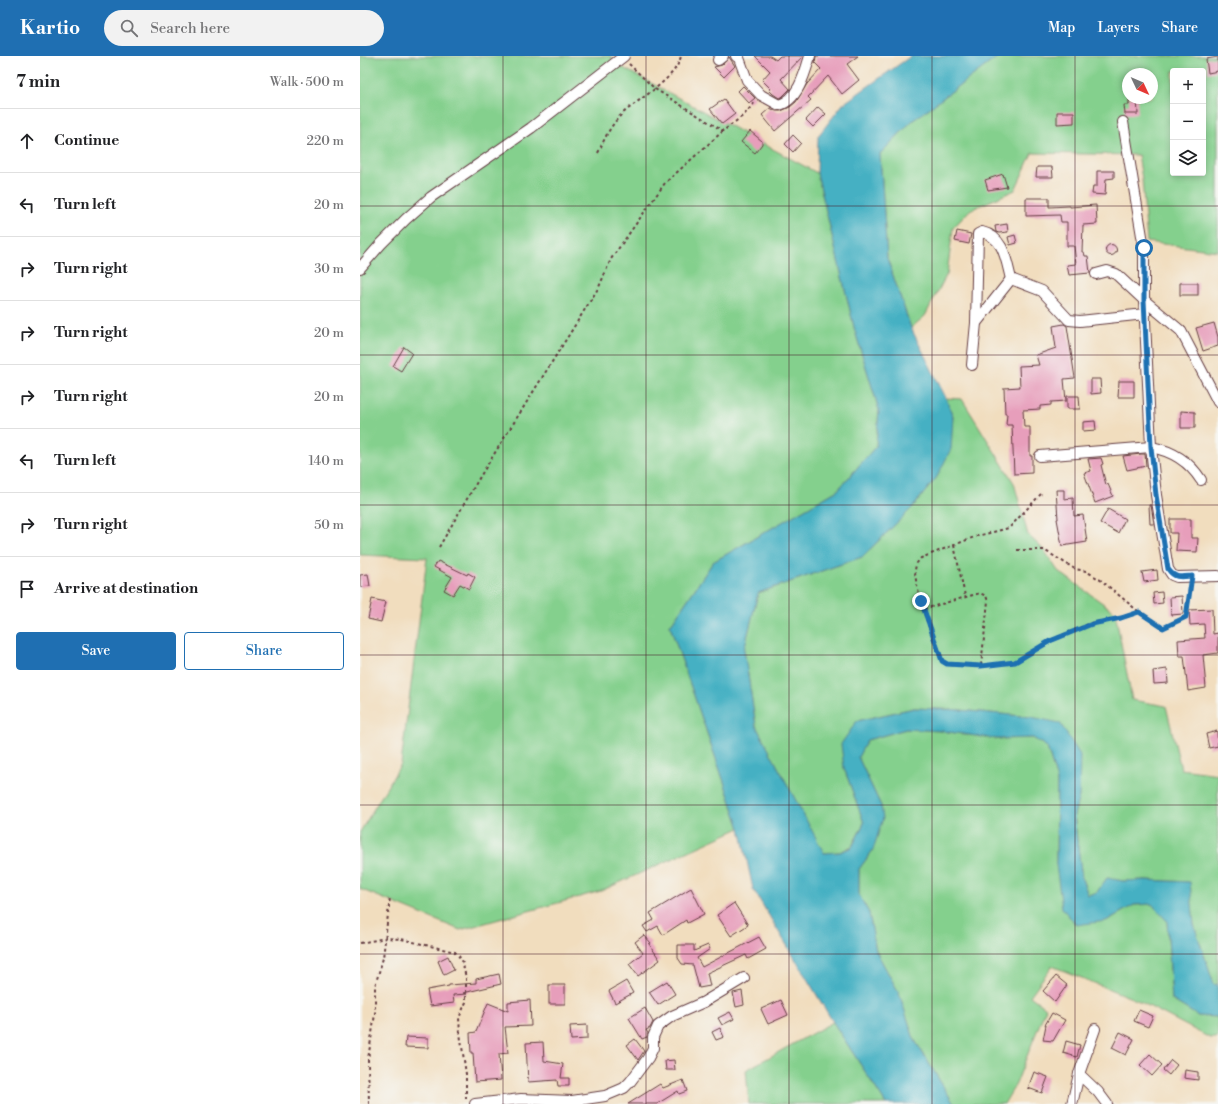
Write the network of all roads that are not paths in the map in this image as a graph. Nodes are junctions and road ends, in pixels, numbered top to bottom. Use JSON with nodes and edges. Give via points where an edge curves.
{"nodes":[{"id":1,"x":810,"y":56,"type":"edge"},
{"id":2,"x":740,"y":57,"type":"edge"},
{"id":3,"x":627,"y":59,"type":"edge"},
{"id":4,"x":1123,"y":122,"type":"dead end"},
{"id":5,"x":360,"y":268,"type":"edge"},
{"id":6,"x":1096,"y":274,"type":"dead end"},
{"id":7,"x":1011,"y":279,"type":"junction"},
{"id":8,"x":1144,"y":300,"type":"junction"},
{"id":9,"x":1145,"y":314,"type":"junction"},
{"id":10,"x":976,"y":323,"type":"junction"},
{"id":11,"x":972,"y":365,"type":"dead end"},
{"id":12,"x":1218,"y":402,"type":"edge"},
{"id":13,"x":1151,"y":447,"type":"junction"},
{"id":14,"x":1040,"y":456,"type":"dead end"},
{"id":15,"x":1201,"y":480,"type":"dead end"},
{"id":16,"x":1218,"y":576,"type":"edge"},
{"id":17,"x":744,"y":978,"type":"dead end"},
{"id":18,"x":1095,"y":1029,"type":"dead end"},
{"id":19,"x":1079,"y":1074,"type":"junction"},
{"id":20,"x":571,"y":1103,"type":"edge"},
{"id":21,"x":475,"y":1104,"type":"edge"},
{"id":22,"x":1072,"y":1104,"type":"edge"},
{"id":23,"x":1107,"y":1104,"type":"edge"}],
"edges":[{"from":1,"to":2,"type":"street","via":[[802,83],[786,103],[779,105],[761,95],[747,80]]},
{"from":3,"to":5,"type":"street","via":[[431,197],[406,218]]},
{"from":4,"to":8,"type":"street","via":[[1144,248]]},
{"from":6,"to":8,"type":"street","via":[[1107,271],[1116,274]]},
{"from":7,"to":9,"type":"street","via":[[1042,290],[1069,320]]},
{"from":7,"to":10,"type":"street"},
{"from":7,"to":10,"type":"street","via":[[1004,252],[997,239],[986,233],[978,234]]},
{"from":8,"to":9,"type":"street"},
{"from":8,"to":12,"type":"street","via":[[1181,331]]},
{"from":9,"to":13,"type":"street"},
{"from":10,"to":11,"type":"street"},
{"from":13,"to":14,"type":"street"},
{"from":13,"to":15,"type":"street","via":[[1165,449],[1187,462]]},
{"from":13,"to":16,"type":"street","via":[[1168,569],[1177,577]]},
{"from":17,"to":20,"type":"street","via":[[658,1026],[648,1058],[624,1088],[605,1096]]},
{"from":18,"to":19,"type":"street"},
{"from":19,"to":22,"type":"street"},
{"from":19,"to":23,"type":"street"},
{"from":20,"to":21,"type":"street","via":[[521,1099]]}]}
